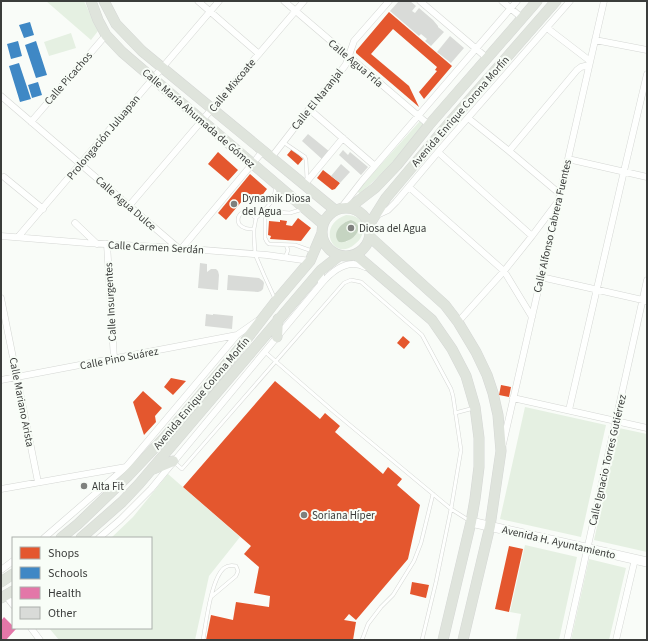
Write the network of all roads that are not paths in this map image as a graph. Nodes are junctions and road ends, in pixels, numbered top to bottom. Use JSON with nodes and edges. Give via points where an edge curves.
{"nodes":[{"id":1,"x":91,"y":1,"type":"edge"},
{"id":2,"x":104,"y":1,"type":"edge"},
{"id":3,"x":198,"y":1,"type":"edge"},
{"id":4,"x":219,"y":1,"type":"edge"},
{"id":5,"x":284,"y":1,"type":"edge"},
{"id":6,"x":304,"y":1,"type":"edge"},
{"id":7,"x":389,"y":1,"type":"edge"},
{"id":8,"x":420,"y":1,"type":"edge"},
{"id":9,"x":502,"y":1,"type":"edge"},
{"id":10,"x":517,"y":1,"type":"edge"},
{"id":11,"x":537,"y":1,"type":"edge"},
{"id":12,"x":556,"y":1,"type":"edge"},
{"id":13,"x":562,"y":1,"type":"edge"},
{"id":14,"x":570,"y":1,"type":"edge"},
{"id":15,"x":604,"y":1,"type":"edge"},
{"id":16,"x":511,"y":9,"type":"junction"},
{"id":17,"x":548,"y":10,"type":"junction"},
{"id":18,"x":296,"y":11,"type":"junction"},
{"id":19,"x":210,"y":12,"type":"junction"},
{"id":20,"x":522,"y":18,"type":"junction"},
{"id":21,"x":547,"y":28,"type":"junction"},
{"id":22,"x":106,"y":35,"type":"junction"},
{"id":23,"x":595,"y":40,"type":"junction"},
{"id":24,"x":476,"y":49,"type":"junction"},
{"id":25,"x":647,"y":50,"type":"edge"},
{"id":26,"x":259,"y":54,"type":"junction"},
{"id":27,"x":349,"y":56,"type":"junction"},
{"id":28,"x":487,"y":58,"type":"junction"},
{"id":29,"x":589,"y":63,"type":"junction"},
{"id":30,"x":163,"y":68,"type":"junction"},
{"id":31,"x":647,"y":74,"type":"edge"},
{"id":32,"x":153,"y":79,"type":"junction"},
{"id":33,"x":1,"y":96,"type":"edge"},
{"id":34,"x":212,"y":109,"type":"junction"},
{"id":35,"x":309,"y":109,"type":"junction"},
{"id":36,"x":418,"y":116,"type":"junction"},
{"id":37,"x":468,"y":118,"type":"junction"},
{"id":38,"x":202,"y":120,"type":"junction"},
{"id":39,"x":31,"y":122,"type":"junction"},
{"id":40,"x":429,"y":125,"type":"junction"},
{"id":41,"x":343,"y":138,"type":"junction"},
{"id":42,"x":283,"y":142,"type":"junction"},
{"id":43,"x":262,"y":151,"type":"junction"},
{"id":44,"x":509,"y":151,"type":"junction"},
{"id":45,"x":438,"y":152,"type":"junction"},
{"id":46,"x":271,"y":158,"type":"junction"},
{"id":47,"x":568,"y":160,"type":"junction"},
{"id":48,"x":80,"y":164,"type":"junction"},
{"id":49,"x":252,"y":164,"type":"junction"},
{"id":50,"x":375,"y":166,"type":"junction"},
{"id":51,"x":624,"y":171,"type":"junction"},
{"id":52,"x":4,"y":177,"type":"dead end"},
{"id":53,"x":647,"y":177,"type":"edge"},
{"id":54,"x":274,"y":182,"type":"junction"},
{"id":55,"x":306,"y":183,"type":"junction"},
{"id":56,"x":409,"y":187,"type":"junction"},
{"id":57,"x":560,"y":194,"type":"junction"},
{"id":58,"x":558,"y":202,"type":"junction"},
{"id":59,"x":129,"y":206,"type":"junction"},
{"id":60,"x":305,"y":208,"type":"junction"},
{"id":61,"x":43,"y":209,"type":"junction"},
{"id":62,"x":342,"y":209,"type":"junction"},
{"id":63,"x":265,"y":211,"type":"junction"},
{"id":64,"x":376,"y":216,"type":"junction"},
{"id":65,"x":256,"y":218,"type":"junction"},
{"id":66,"x":75,"y":223,"type":"dead end"},
{"id":67,"x":369,"y":225,"type":"junction"},
{"id":68,"x":254,"y":229,"type":"junction"},
{"id":69,"x":322,"y":229,"type":"junction"},
{"id":70,"x":1,"y":236,"type":"edge"},
{"id":71,"x":532,"y":236,"type":"junction"},
{"id":72,"x":18,"y":237,"type":"junction"},
{"id":73,"x":370,"y":237,"type":"junction"},
{"id":74,"x":97,"y":244,"type":"junction"},
{"id":75,"x":107,"y":244,"type":"junction"},
{"id":76,"x":286,"y":245,"type":"junction"},
{"id":77,"x":180,"y":248,"type":"junction"},
{"id":78,"x":314,"y":252,"type":"junction"},
{"id":79,"x":255,"y":254,"type":"junction"},
{"id":80,"x":356,"y":255,"type":"junction"},
{"id":81,"x":339,"y":256,"type":"junction"},
{"id":82,"x":285,"y":258,"type":"junction"},
{"id":83,"x":310,"y":261,"type":"junction"},
{"id":84,"x":321,"y":270,"type":"junction"},
{"id":85,"x":504,"y":271,"type":"junction"},
{"id":86,"x":382,"y":276,"type":"junction"},
{"id":87,"x":541,"y":277,"type":"junction"},
{"id":88,"x":647,"y":280,"type":"edge"},
{"id":89,"x":321,"y":284,"type":"junction"},
{"id":90,"x":597,"y":290,"type":"junction"},
{"id":91,"x":1,"y":298,"type":"edge"},
{"id":92,"x":645,"y":300,"type":"edge"},
{"id":93,"x":276,"y":301,"type":"junction"},
{"id":94,"x":264,"y":317,"type":"junction"},
{"id":95,"x":532,"y":317,"type":"junction"},
{"id":96,"x":278,"y":319,"type":"junction"},
{"id":97,"x":458,"y":322,"type":"junction"},
{"id":98,"x":237,"y":335,"type":"junction"},
{"id":99,"x":277,"y":337,"type":"junction"},
{"id":100,"x":265,"y":352,"type":"junction"},
{"id":101,"x":114,"y":359,"type":"junction"},
{"id":102,"x":276,"y":362,"type":"junction"},
{"id":103,"x":17,"y":377,"type":"junction"},
{"id":104,"x":1,"y":380,"type":"edge"},
{"id":105,"x":513,"y":398,"type":"junction"},
{"id":106,"x":475,"y":407,"type":"junction"},
{"id":107,"x":569,"y":410,"type":"junction"},
{"id":108,"x":455,"y":413,"type":"junction"},
{"id":109,"x":616,"y":421,"type":"junction"},
{"id":110,"x":647,"y":428,"type":"edge"},
{"id":111,"x":501,"y":451,"type":"junction"},
{"id":112,"x":173,"y":461,"type":"junction"},
{"id":113,"x":139,"y":465,"type":"junction"},
{"id":114,"x":126,"y":467,"type":"junction"},
{"id":115,"x":151,"y":470,"type":"junction"},
{"id":116,"x":38,"y":482,"type":"junction"},
{"id":117,"x":1,"y":489,"type":"edge"},
{"id":118,"x":433,"y":494,"type":"junction"},
{"id":119,"x":451,"y":508,"type":"junction"},
{"id":120,"x":471,"y":522,"type":"junction"},
{"id":121,"x":490,"y":526,"type":"junction"},
{"id":122,"x":45,"y":537,"type":"edge"},
{"id":123,"x":62,"y":537,"type":"edge"},
{"id":124,"x":83,"y":537,"type":"edge"},
{"id":125,"x":100,"y":537,"type":"edge"},
{"id":126,"x":588,"y":548,"type":"junction"},
{"id":127,"x":635,"y":559,"type":"junction"},
{"id":128,"x":12,"y":562,"type":"edge"},
{"id":129,"x":647,"y":562,"type":"edge"},
{"id":130,"x":1,"y":570,"type":"edge"},
{"id":131,"x":12,"y":575,"type":"edge"},
{"id":132,"x":1,"y":582,"type":"edge"},
{"id":133,"x":211,"y":597,"type":"junction"},
{"id":134,"x":32,"y":629,"type":"edge"},
{"id":135,"x":40,"y":640,"type":"edge"},
{"id":136,"x":203,"y":640,"type":"edge"},
{"id":137,"x":363,"y":640,"type":"edge"},
{"id":138,"x":422,"y":640,"type":"edge"},
{"id":139,"x":443,"y":640,"type":"edge"},
{"id":140,"x":463,"y":640,"type":"edge"},
{"id":141,"x":567,"y":640,"type":"edge"},
{"id":142,"x":616,"y":640,"type":"edge"}],
"edges":[{"from":1,"to":22,"type":"main road","name":"Calle María Ahumada de Gómez"},
{"from":2,"to":30,"type":"main road","name":"Calle María Ahumada de Gómez","via":[[116,24]]},
{"from":3,"to":19,"type":"street"},
{"from":4,"to":19,"type":"street","name":"Prolongación Juluapan"},
{"from":5,"to":18,"type":"street","name":"Calle Agua Fría"},
{"from":6,"to":18,"type":"street","name":"Calle Mixcoate"},
{"from":7,"to":27,"type":"street","name":"Calle El Naranjal","via":[[354,41]]},
{"from":8,"to":24,"type":"street"},
{"from":9,"to":16,"type":"street"},
{"from":10,"to":16,"type":"street","name":"Avenida Enrique Corona Morfín"},
{"from":11,"to":20,"type":"main road","name":"Avenida Enrique Corona Morfín"},
{"from":12,"to":17,"type":"main road","name":"Avenida Enrique Corona Morfín"},
{"from":13,"to":17,"type":"street"},
{"from":14,"to":21,"type":"street"},
{"from":15,"to":23,"type":"street","name":"Calle Alfonso Cabrera Fuentes"},
{"from":16,"to":20,"type":"street"},
{"from":16,"to":24,"type":"street","name":"Avenida Enrique Corona Morfín"},
{"from":17,"to":64,"type":"main road","name":"Avenida Enrique Corona Morfín","via":[[400,180]]},
{"from":18,"to":26,"type":"street","name":"Calle Mixcoate"},
{"from":18,"to":27,"type":"street","name":"Calle Agua Fría"},
{"from":19,"to":26,"type":"street"},
{"from":19,"to":30,"type":"street","name":"Prolongación Juluapan"},
{"from":20,"to":28,"type":"main road","name":"Avenida Enrique Corona Morfín"},
{"from":21,"to":29,"type":"street"},
{"from":21,"to":37,"type":"street"},
{"from":22,"to":32,"type":"main road","name":"Calle María Ahumada de Gómez"},
{"from":22,"to":39,"type":"street","name":"Calle Picachos"},
{"from":23,"to":25,"type":"street"},
{"from":23,"to":29,"type":"street","name":"Calle Alfonso Cabrera Fuentes"},
{"from":24,"to":28,"type":"street"},
{"from":24,"to":36,"type":"street","name":"Avenida Enrique Corona Morfín"},
{"from":26,"to":34,"type":"street","name":"Calle Mixcoate"},
{"from":27,"to":35,"type":"street","name":"Calle El Naranjal","via":[[344,67]]},
{"from":27,"to":36,"type":"street","name":"Calle Agua Fría"},
{"from":28,"to":40,"type":"main road","name":"Avenida Enrique Corona Morfín"},
{"from":29,"to":44,"type":"street","via":[[577,70]]},
{"from":29,"to":47,"type":"street","name":"Calle Alfonso Cabrera Fuentes"},
{"from":30,"to":32,"type":"street","name":"Prolongación Juluapan"},
{"from":30,"to":34,"type":"main road","name":"Calle María Ahumada de Gómez"},
{"from":31,"to":51,"type":"street"},
{"from":32,"to":38,"type":"main road","name":"Calle María Ahumada de Gómez"},
{"from":32,"to":48,"type":"street","name":"Prolongación Juluapan"},
{"from":33,"to":39,"type":"street","name":"Calle Agua Dulce"},
{"from":34,"to":38,"type":"street","name":"Calle Mixcoate"},
{"from":34,"to":43,"type":"main road","name":"Calle María Ahumada de Gómez"},
{"from":35,"to":41,"type":"street"},
{"from":35,"to":42,"type":"street","name":"Calle El Naranjal"},
{"from":36,"to":40,"type":"street","name":"Calle Agua Fría"},
{"from":36,"to":50,"type":"street","name":"Avenida Enrique Corona Morfín"},
{"from":37,"to":44,"type":"street"},
{"from":37,"to":45,"type":"street"},
{"from":38,"to":49,"type":"main road","name":"Calle María Ahumada de Gómez"},
{"from":38,"to":59,"type":"street","name":"Calle Mixcoate"},
{"from":39,"to":48,"type":"street","name":"Calle Agua Dulce"},
{"from":40,"to":62,"type":"main road","name":"Avenida Enrique Corona Morfín","via":[[397,166],[375,188]]},
{"from":41,"to":50,"type":"street"},
{"from":41,"to":55,"type":"street"},
{"from":42,"to":46,"type":"street","name":"Calle El Naranjal"},
{"from":42,"to":55,"type":"lane","via":[[305,157]]},
{"from":43,"to":46,"type":"main road","name":"Calle María Ahumada de Gómez"},
{"from":43,"to":49,"type":"street"},
{"from":44,"to":57,"type":"street"},
{"from":45,"to":56,"type":"street"},
{"from":45,"to":71,"type":"street"},
{"from":46,"to":55,"type":"main road","name":"Calle María Ahumada de Gómez"},
{"from":47,"to":51,"type":"street"},
{"from":47,"to":57,"type":"street","name":"Calle Alfonso Cabrera Fuentes"},
{"from":48,"to":59,"type":"street","name":"Calle Agua Dulce"},
{"from":48,"to":61,"type":"street","name":"Prolongación Juluapan"},
{"from":49,"to":54,"type":"main road","name":"Calle María Ahumada de Gómez"},
{"from":49,"to":77,"type":"street"},
{"from":50,"to":62,"type":"street","name":"Avenida Enrique Corona Morfín"},
{"from":51,"to":53,"type":"street"},
{"from":51,"to":90,"type":"street"},
{"from":52,"to":61,"type":"street"},
{"from":54,"to":60,"type":"main road","name":"Calle María Ahumada de Gómez"},
{"from":54,"to":63,"type":"lane","via":[[276,191]]},
{"from":55,"to":62,"type":"main road","name":"Calle María Ahumada de Gómez"},
{"from":56,"to":64,"type":"street","via":[[388,210]]},
{"from":56,"to":85,"type":"street"},
{"from":57,"to":58,"type":"street","name":"Calle Alfonso Cabrera Fuentes"},
{"from":58,"to":71,"type":"street"},
{"from":58,"to":87,"type":"street","name":"Calle Alfonso Cabrera Fuentes"},
{"from":59,"to":77,"type":"street","name":"Calle Agua Dulce"},
{"from":60,"to":63,"type":"lane","via":[[290,213]]},
{"from":60,"to":69,"type":"main road","name":"Calle María Ahumada de Gómez"},
{"from":61,"to":72,"type":"street","name":"Prolongación Juluapan"},
{"from":62,"to":67,"type":"main road","via":[[356,210],[366,218]]},
{"from":62,"to":69,"type":"main road","name":"Avenida Enrique Corona Morfín","via":[[330,214]]},
{"from":63,"to":65,"type":"lane"},
{"from":63,"to":76,"type":"lane","via":[[267,242]]},
{"from":64,"to":67,"type":"main road","name":"Avenida Enrique Corona Morfín"},
{"from":65,"to":68,"type":"lane"},
{"from":65,"to":68,"type":"lane","via":[[246,212],[240,214],[238,219],[241,226]]},
{"from":66,"to":74,"type":"street"},
{"from":67,"to":73,"type":"main road"},
{"from":68,"to":79,"type":"lane"},
{"from":69,"to":78,"type":"main road","name":"Avenida Enrique Corona Morfín"},
{"from":69,"to":81,"type":"main road","via":[[323,241],[332,253]]},
{"from":70,"to":72,"type":"street","name":"Calle Carmen Serdán"},
{"from":71,"to":85,"type":"street"},
{"from":72,"to":74,"type":"street","name":"Calle Carmen Serdán"},
{"from":73,"to":80,"type":"main road","via":[[368,244]]},
{"from":73,"to":97,"type":"main road","via":[[445,305]]},
{"from":74,"to":75,"type":"street","name":"Calle Carmen Serdán"},
{"from":75,"to":77,"type":"street","name":"Calle Carmen Serdán"},
{"from":75,"to":101,"type":"street","name":"Calle Insurgentes"},
{"from":76,"to":78,"type":"lane","via":[[295,245]]},
{"from":76,"to":82,"type":"lane","via":[[288,250]]},
{"from":77,"to":79,"type":"street","name":"Calle Carmen Serdán"},
{"from":78,"to":83,"type":"main road","name":"Avenida Enrique Corona Morfín"},
{"from":79,"to":82,"type":"street","name":"Calle Carmen Serdán"},
{"from":79,"to":93,"type":"lane"},
{"from":80,"to":81,"type":"main road"},
{"from":80,"to":86,"type":"main road"},
{"from":81,"to":84,"type":"main road","name":"Avenida Enrique Corona Morfín"},
{"from":82,"to":83,"type":"street","name":"Calle Carmen Serdán"},
{"from":83,"to":93,"type":"main road","name":"Avenida Enrique Corona Morfín"},
{"from":84,"to":89,"type":"street"},
{"from":84,"to":96,"type":"main road","name":"Avenida Enrique Corona Morfín"},
{"from":85,"to":95,"type":"street"},
{"from":85,"to":97,"type":"street"},
{"from":86,"to":89,"type":"street","via":[[360,264],[352,264],[336,269]]},
{"from":86,"to":106,"type":"main road","via":[[432,320],[452,348],[466,376]]},
{"from":87,"to":90,"type":"street"},
{"from":87,"to":95,"type":"street","name":"Calle Alfonso Cabrera Fuentes"},
{"from":88,"to":92,"type":"street","name":"Calle Ignacio Torres Gutiérrez"},
{"from":89,"to":99,"type":"street"},
{"from":90,"to":92,"type":"street"},
{"from":90,"to":107,"type":"street"},
{"from":91,"to":103,"type":"street","name":"Calle Mariano Arista"},
{"from":92,"to":109,"type":"street","name":"Calle Ignacio Torres Gutiérrez"},
{"from":93,"to":94,"type":"main road","name":"Avenida Enrique Corona Morfín"},
{"from":94,"to":98,"type":"street"},
{"from":94,"to":113,"type":"main road","name":"Avenida Enrique Corona Morfín"},
{"from":95,"to":105,"type":"street","name":"Calle Alfonso Cabrera Fuentes"},
{"from":96,"to":99,"type":"main road"},
{"from":96,"to":115,"type":"main road","name":"Avenida Enrique Corona Morfín"},
{"from":97,"to":111,"type":"main road","via":[[476,352],[493,393]]},
{"from":98,"to":101,"type":"street","name":"Calle Pino Suárez"},
{"from":98,"to":114,"type":"street"},
{"from":99,"to":100,"type":"street"},
{"from":100,"to":102,"type":"lane"},
{"from":100,"to":112,"type":"street"},
{"from":101,"to":103,"type":"street","name":"Calle Pino Suárez"},
{"from":102,"to":108,"type":"lane","via":[[344,283],[351,280],[361,282],[422,335],[451,389]]},
{"from":102,"to":112,"type":"lane","via":[[182,469]]},
{"from":102,"to":118,"type":"lane"},
{"from":103,"to":104,"type":"street","name":"Calle Pino Suárez"},
{"from":103,"to":116,"type":"street","name":"Calle Mariano Arista"},
{"from":105,"to":107,"type":"street"},
{"from":105,"to":111,"type":"street","name":"Calle Alfonso Cabrera Fuentes"},
{"from":106,"to":108,"type":"lane"},
{"from":106,"to":120,"type":"main road","via":[[479,438],[478,467]]},
{"from":107,"to":109,"type":"street"},
{"from":108,"to":119,"type":"lane","via":[[461,450]]},
{"from":109,"to":110,"type":"street"},
{"from":109,"to":126,"type":"street","name":"Calle Ignacio Torres Gutiérrez"},
{"from":111,"to":121,"type":"main road"},
{"from":112,"to":115,"type":"main road"},
{"from":112,"to":125,"type":"street","via":[[151,489]]},
{"from":113,"to":114,"type":"street"},
{"from":113,"to":123,"type":"main road","name":"Avenida Enrique Corona Morfín"},
{"from":114,"to":116,"type":"street"},
{"from":114,"to":122,"type":"street"},
{"from":115,"to":124,"type":"main road","name":"Avenida Enrique Corona Morfín","via":[[122,502]]},
{"from":116,"to":117,"type":"street"},
{"from":118,"to":119,"type":"lane"},
{"from":118,"to":137,"type":"lane","via":[[414,561],[393,595],[368,624]]},
{"from":119,"to":120,"type":"lane"},
{"from":119,"to":138,"type":"lane"},
{"from":120,"to":121,"type":"street","name":"Avenida H. Ayuntamiento"},
{"from":120,"to":139,"type":"main road"},
{"from":121,"to":126,"type":"street","name":"Avenida H. Ayuntamiento"},
{"from":121,"to":140,"type":"main road"},
{"from":126,"to":127,"type":"street","name":"Avenida H. Ayuntamiento"},
{"from":126,"to":141,"type":"street","name":"Calle Ignacio Torres Gutiérrez"},
{"from":127,"to":129,"type":"street","name":"Avenida H. Ayuntamiento"},
{"from":127,"to":142,"type":"street"},
{"from":128,"to":130,"type":"street"},
{"from":131,"to":132,"type":"main road"},
{"from":133,"to":133,"type":"lane","via":[[216,579],[224,568],[236,566],[236,576]]},
{"from":133,"to":136,"type":"lane"},
{"from":134,"to":135,"type":"street"}]}
